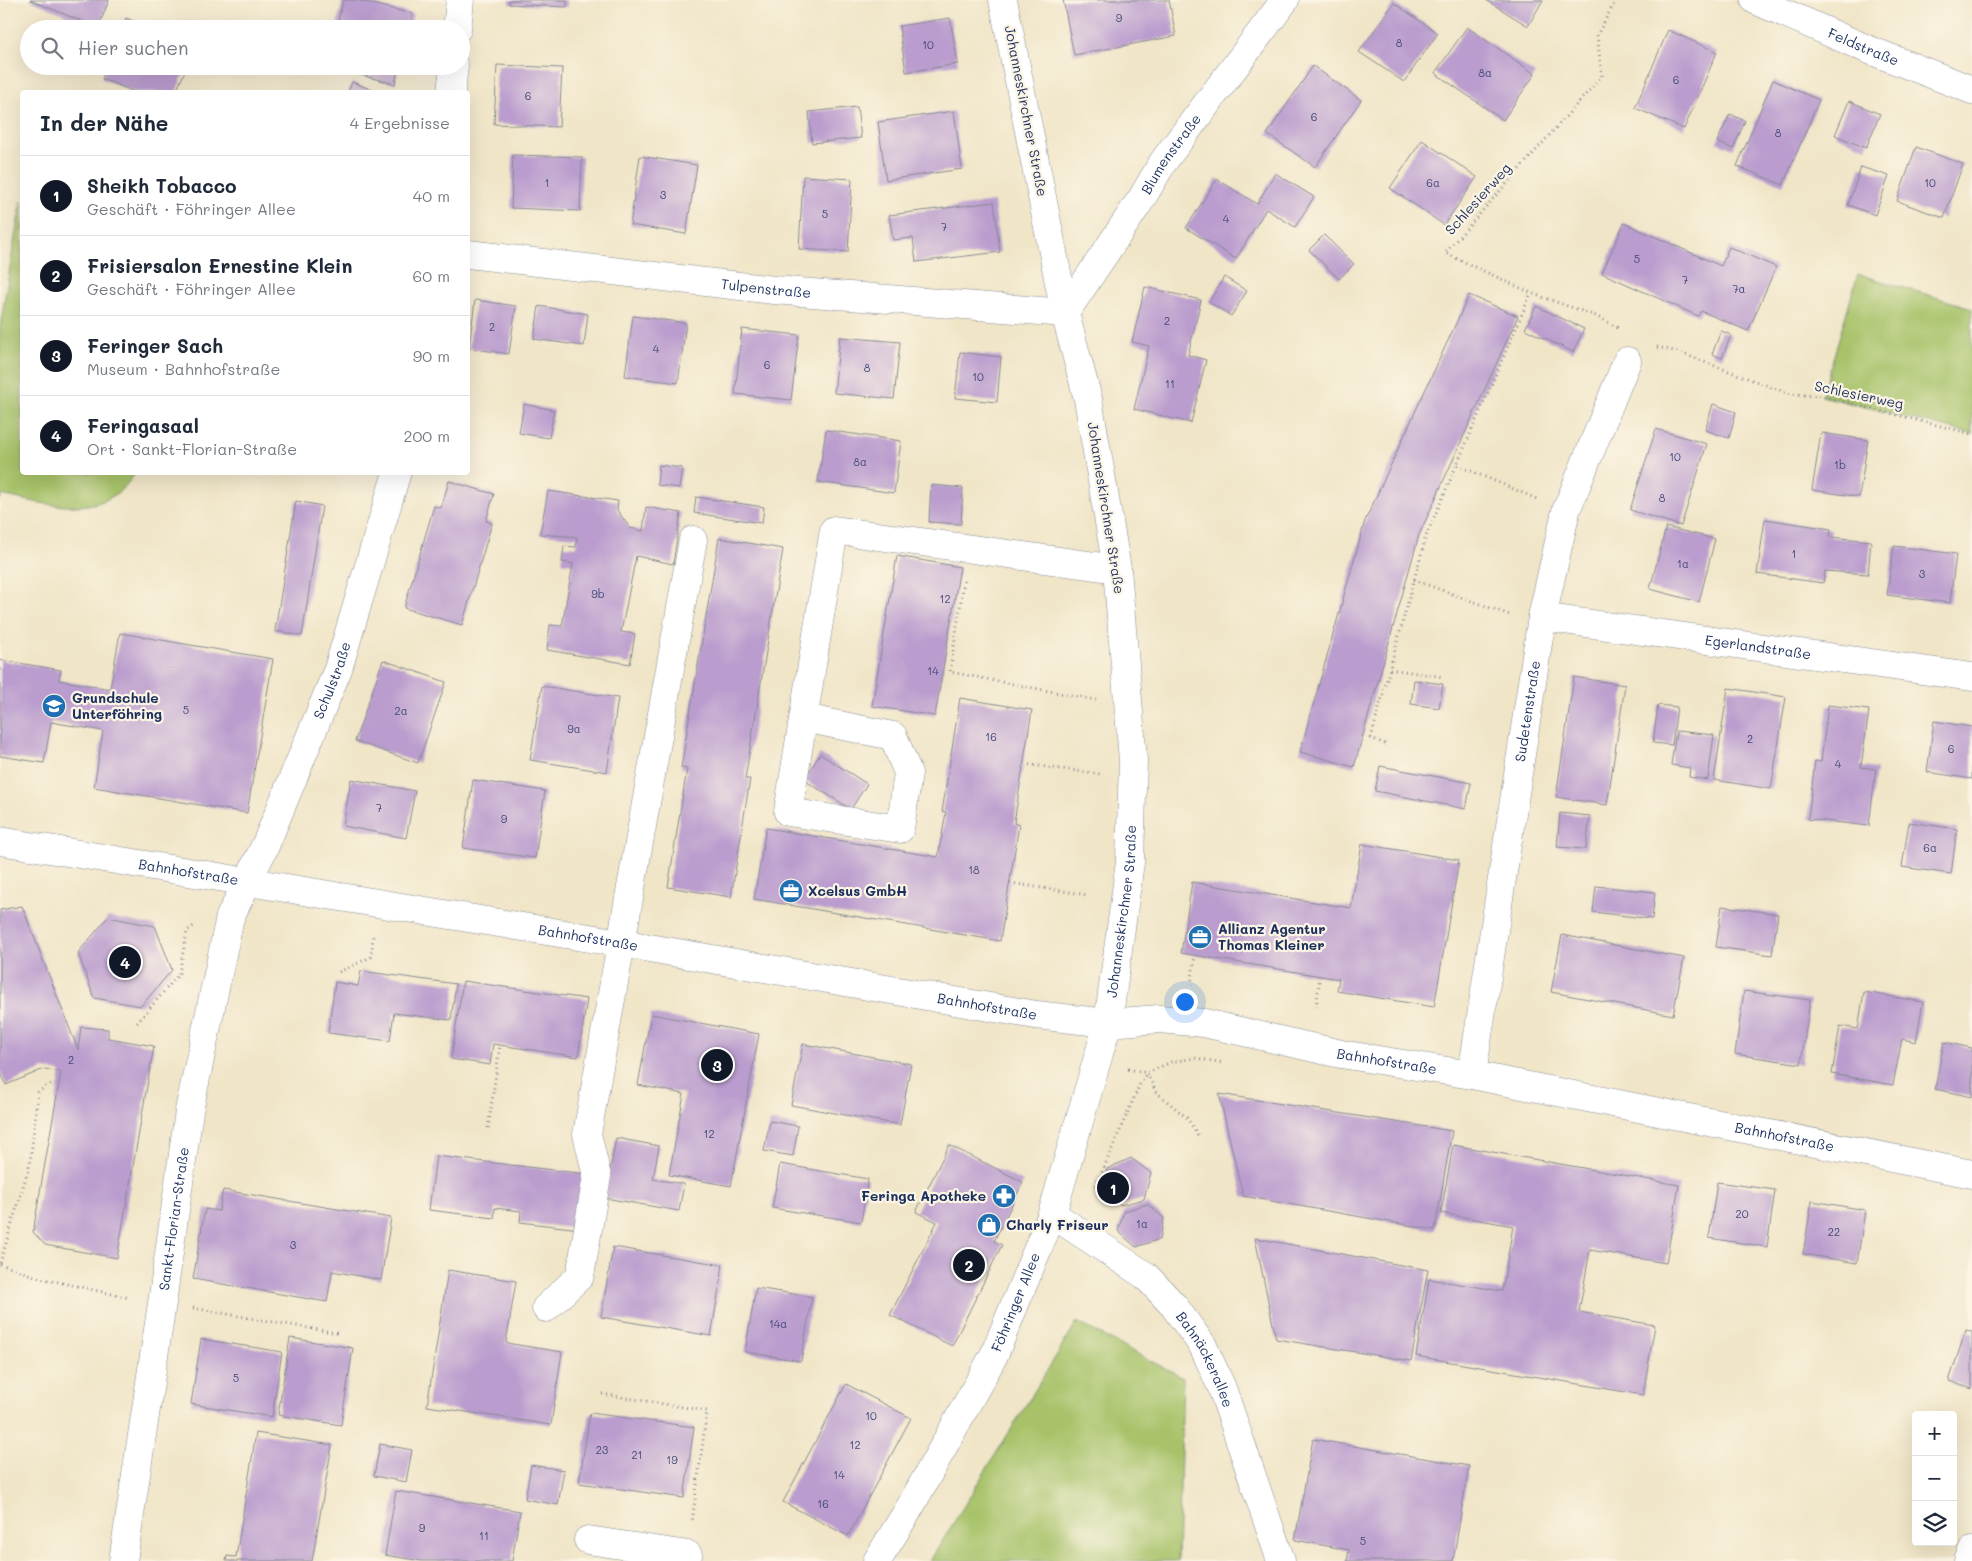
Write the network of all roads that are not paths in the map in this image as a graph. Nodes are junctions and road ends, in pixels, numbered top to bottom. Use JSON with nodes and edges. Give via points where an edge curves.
{"nodes":[{"id":1,"x":460,"y":0,"type":"edge"},
{"id":2,"x":1004,"y":0,"type":"edge"},
{"id":3,"x":1285,"y":0,"type":"edge"},
{"id":4,"x":1755,"y":0,"type":"edge"},
{"id":5,"x":458,"y":20,"type":"edge"},
{"id":6,"x":453,"y":75,"type":"edge"},
{"id":7,"x":451,"y":90,"type":"edge"},
{"id":8,"x":1972,"y":90,"type":"edge"},
{"id":9,"x":470,"y":254,"type":"edge"},
{"id":10,"x":1065,"y":313,"type":"junction"},
{"id":11,"x":1627,"y":361,"type":"dead end"},
{"id":12,"x":396,"y":475,"type":"edge"},
{"id":13,"x":694,"y":540,"type":"dead end"},
{"id":14,"x":1117,"y":569,"type":"junction"},
{"id":15,"x":1542,"y":617,"type":"junction"},
{"id":16,"x":1972,"y":677,"type":"edge"},
{"id":17,"x":804,"y":718,"type":"junction"},
{"id":18,"x":0,"y":841,"type":"edge"},
{"id":19,"x":247,"y":881,"type":"junction"},
{"id":20,"x":620,"y":943,"type":"junction"},
{"id":21,"x":1108,"y":1023,"type":"junction"},
{"id":22,"x":1472,"y":1075,"type":"junction"},
{"id":23,"x":1972,"y":1174,"type":"edge"},
{"id":24,"x":1052,"y":1214,"type":"junction"},
{"id":25,"x":546,"y":1308,"type":"dead end"},
{"id":26,"x":588,"y":1540,"type":"dead end"},
{"id":27,"x":1972,"y":1552,"type":"edge"},
{"id":28,"x":687,"y":1558,"type":"edge"},
{"id":29,"x":123,"y":1561,"type":"edge"},
{"id":30,"x":876,"y":1561,"type":"edge"},
{"id":31,"x":1281,"y":1561,"type":"edge"},
{"id":32,"x":1968,"y":1561,"type":"edge"}],
"edges":[{"from":1,"to":5,"type":"street"},
{"from":2,"to":10,"type":"street","name":"Johanneskirchner Straße"},
{"from":3,"to":10,"type":"street","name":"Blumenstraße","via":[[1163,162]]},
{"from":4,"to":8,"type":"street","name":"Feldstraße","via":[[1866,49]]},
{"from":6,"to":7,"type":"street"},
{"from":9,"to":10,"type":"street","name":"Tulpenstraße","via":[[774,290]]},
{"from":10,"to":14,"type":"street","name":"Johanneskirchner Straße","via":[[1088,399]]},
{"from":11,"to":15,"type":"street","name":"Sudetenstraße","via":[[1566,511]]},
{"from":12,"to":19,"type":"street","name":"Schulstraße","via":[[338,669],[265,846]]},
{"from":13,"to":20,"type":"street"},
{"from":14,"to":17,"type":"street","via":[[834,530]]},
{"from":14,"to":21,"type":"street","name":"Johanneskirchner Straße","via":[[1133,760],[1130,862]]},
{"from":15,"to":16,"type":"street","name":"Egerlandstraße"},
{"from":15,"to":22,"type":"street","name":"Sudetenstraße"},
{"from":17,"to":17,"type":"street","via":[[893,736],[908,773],[900,829],[788,812]]},
{"from":18,"to":19,"type":"street","name":"Bahnhofstraße"},
{"from":19,"to":20,"type":"street","name":"Bahnhofstraße"},
{"from":19,"to":29,"type":"street","name":"Sankt-Florian-Straße","via":[[230,917],[151,1301]]},
{"from":20,"to":21,"type":"street","name":"Bahnhofstraße","via":[[1036,1015]]},
{"from":20,"to":25,"type":"street","via":[[587,1134],[598,1176],[580,1276]]},
{"from":21,"to":22,"type":"street","name":"Bahnhofstraße","via":[[1159,1019],[1204,1023],[1341,1054]]},
{"from":21,"to":24,"type":"street","name":"Föhringer Allee"},
{"from":22,"to":23,"type":"street","name":"Bahnhofstraße"},
{"from":24,"to":30,"type":"street","name":"Föhringer Allee","via":[[994,1355],[910,1507]]},
{"from":24,"to":31,"type":"street","name":"Bahnäckerallee","via":[[1146,1276],[1174,1306],[1203,1346],[1222,1388]]},
{"from":26,"to":28,"type":"street"},
{"from":27,"to":32,"type":"street"}]}
